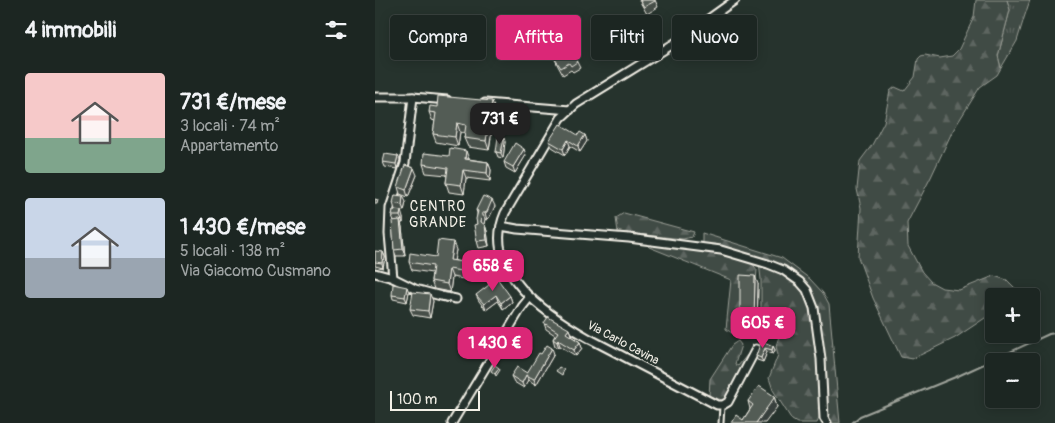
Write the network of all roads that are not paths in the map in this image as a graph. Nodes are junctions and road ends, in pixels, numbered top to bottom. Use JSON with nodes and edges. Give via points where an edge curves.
{"nodes":[{"id":1,"x":735,"y":0,"type":"edge"},
{"id":2,"x":413,"y":96,"type":"junction"},
{"id":3,"x":375,"y":97,"type":"edge"},
{"id":4,"x":453,"y":100,"type":"edge"},
{"id":5,"x":473,"y":102,"type":"edge"},
{"id":6,"x":570,"y":110,"type":"junction"},
{"id":7,"x":501,"y":226,"type":"junction"},
{"id":8,"x":375,"y":272,"type":"edge"},
{"id":9,"x":393,"y":278,"type":"junction"},
{"id":10,"x":530,"y":297,"type":"junction"},
{"id":11,"x":456,"y":299,"type":"dead end"},
{"id":12,"x":756,"y":348,"type":"dead end"},
{"id":13,"x":722,"y":405,"type":"junction"},
{"id":14,"x":824,"y":421,"type":"edge"},
{"id":15,"x":452,"y":423,"type":"edge"},
{"id":16,"x":721,"y":423,"type":"edge"}],
"edges":[{"from":1,"to":6,"type":"street"},
{"from":2,"to":3,"type":"street"},
{"from":2,"to":4,"type":"street"},
{"from":2,"to":9,"type":"street","via":[[405,163],[390,208]]},
{"from":5,"to":6,"type":"street"},
{"from":6,"to":7,"type":"street","via":[[561,118],[501,220]]},
{"from":7,"to":10,"type":"street","name":"Via Carlo Cavina","via":[[500,250],[505,264]]},
{"from":7,"to":14,"type":"street","via":[[721,250],[783,270],[807,290],[814,308]]},
{"from":8,"to":9,"type":"street"},
{"from":9,"to":11,"type":"street","via":[[415,289]]},
{"from":10,"to":13,"type":"street","name":"Via Carlo Cavina","via":[[569,328]]},
{"from":10,"to":15,"type":"street"},
{"from":12,"to":13,"type":"street","via":[[729,400]]},
{"from":13,"to":16,"type":"lane"}]}
